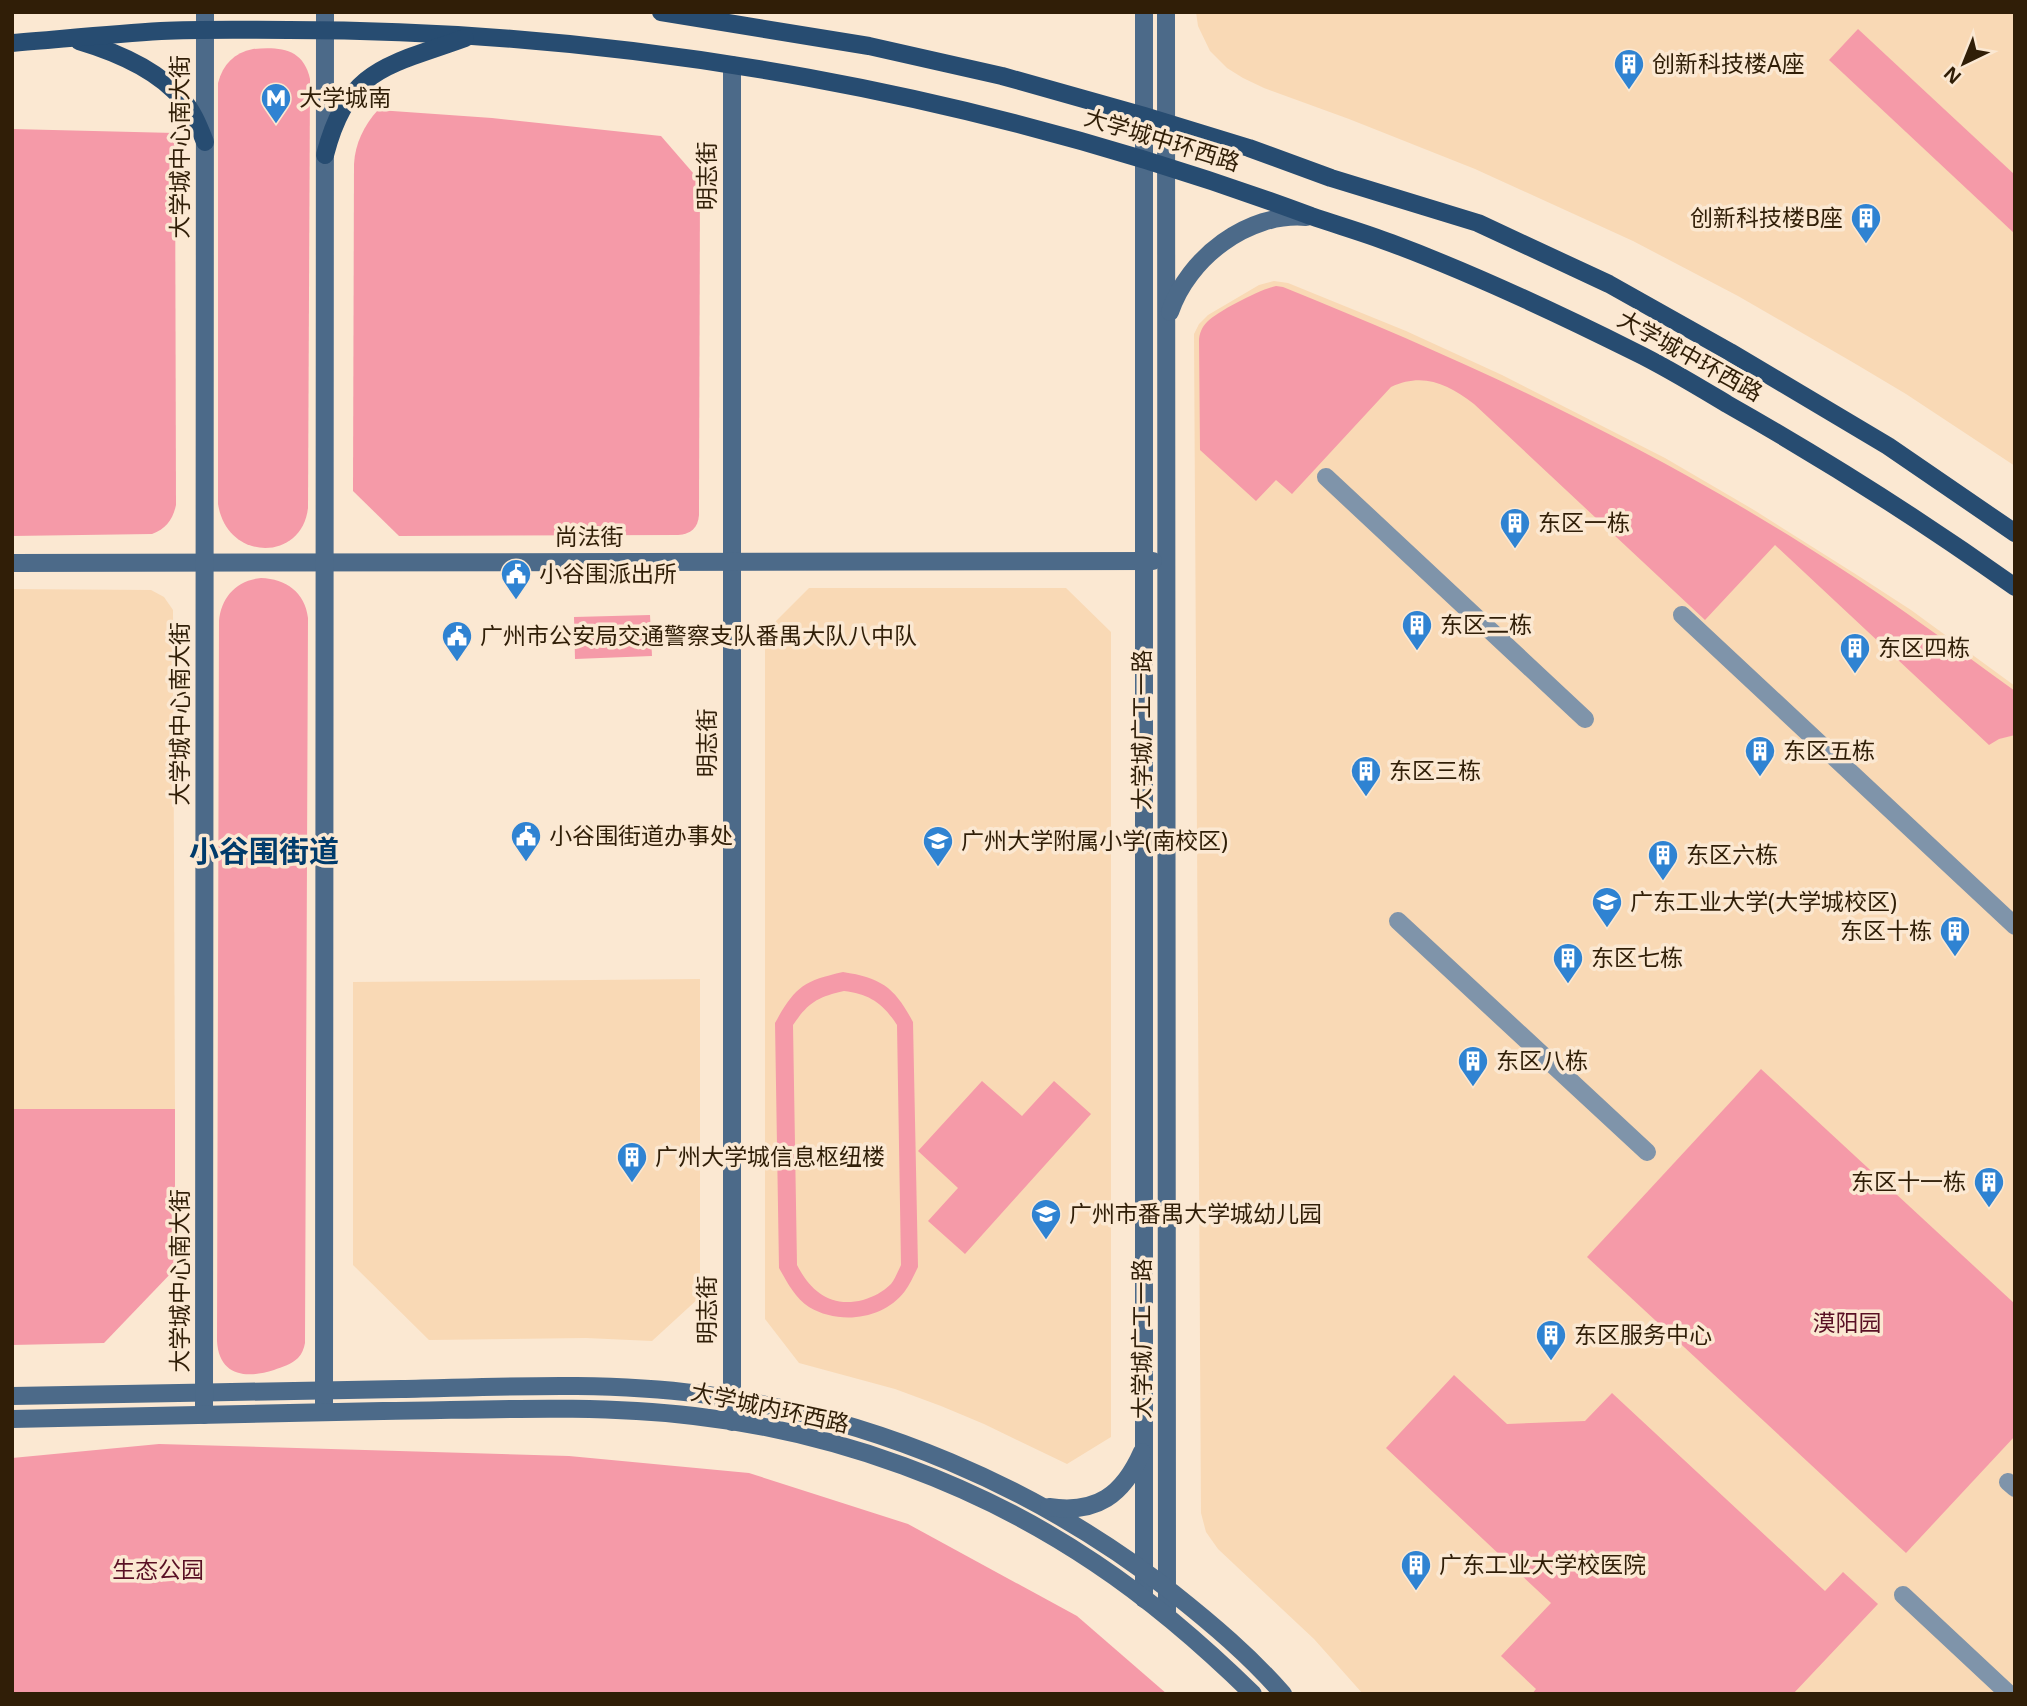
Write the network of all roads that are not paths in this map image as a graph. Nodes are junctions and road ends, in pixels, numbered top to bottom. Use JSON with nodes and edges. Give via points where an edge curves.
{"nodes":[{"id":1,"x":661,"y":12,"type":"edge"},
{"id":2,"x":1144,"y":12,"type":"edge"},
{"id":3,"x":1166,"y":12,"type":"edge"},
{"id":4,"x":732,"y":17,"type":"edge"},
{"id":5,"x":205,"y":21,"type":"edge"},
{"id":6,"x":325,"y":21,"type":"edge"},
{"id":7,"x":472,"y":36,"type":"junction"},
{"id":8,"x":69,"y":38,"type":"junction"},
{"id":9,"x":12,"y":43,"type":"edge"},
{"id":10,"x":732,"y":65,"type":"junction"},
{"id":11,"x":1144,"y":116,"type":"junction"},
{"id":12,"x":1166,"y":122,"type":"junction"},
{"id":13,"x":205,"y":142,"type":"junction"},
{"id":14,"x":325,"y":155,"type":"junction"},
{"id":15,"x":1144,"y":159,"type":"junction"},
{"id":16,"x":1167,"y":166,"type":"junction"},
{"id":17,"x":1317,"y":218,"type":"junction"},
{"id":18,"x":1166,"y":322,"type":"junction"},
{"id":19,"x":1326,"y":477,"type":"dead end"},
{"id":20,"x":2015,"y":533,"type":"edge"},
{"id":21,"x":1144,"y":561,"type":"junction"},
{"id":22,"x":1166,"y":561,"type":"junction"},
{"id":23,"x":205,"y":562,"type":"junction"},
{"id":24,"x":324,"y":562,"type":"junction"},
{"id":25,"x":732,"y":562,"type":"junction"},
{"id":26,"x":12,"y":563,"type":"edge"},
{"id":27,"x":2015,"y":587,"type":"edge"},
{"id":28,"x":1682,"y":615,"type":"dead end"},
{"id":29,"x":1585,"y":719,"type":"dead end"},
{"id":30,"x":1398,"y":921,"type":"dead end"},
{"id":31,"x":2015,"y":926,"type":"edge"},
{"id":32,"x":1647,"y":1153,"type":"dead end"},
{"id":33,"x":324,"y":1390,"type":"junction"},
{"id":34,"x":204,"y":1392,"type":"junction"},
{"id":35,"x":12,"y":1396,"type":"edge"},
{"id":36,"x":732,"y":1399,"type":"junction"},
{"id":37,"x":324,"y":1412,"type":"junction"},
{"id":38,"x":204,"y":1415,"type":"junction"},
{"id":39,"x":12,"y":1419,"type":"edge"},
{"id":40,"x":732,"y":1422,"type":"junction"},
{"id":41,"x":1144,"y":1446,"type":"junction"},
{"id":42,"x":1044,"y":1506,"type":"junction"},
{"id":43,"x":1144,"y":1570,"type":"junction"},
{"id":44,"x":1167,"y":1588,"type":"junction"},
{"id":45,"x":1903,"y":1595,"type":"dead end"},
{"id":46,"x":1144,"y":1599,"type":"junction"},
{"id":47,"x":1167,"y":1616,"type":"junction"},
{"id":48,"x":1253,"y":1694,"type":"edge"},
{"id":49,"x":1283,"y":1694,"type":"edge"},
{"id":50,"x":2009,"y":1694,"type":"edge"}],
"edges":[{"from":1,"to":4,"type":"main road","name":"大学城中环西路"},
{"from":2,"to":11,"type":"main road","name":"大学城广工一路"},
{"from":3,"to":12,"type":"main road","name":"大学城广工一路"},
{"from":4,"to":11,"type":"main road","name":"大学城中环西路","via":[[1002,76]]},
{"from":5,"to":6,"type":"main road","name":"大学城中环西路"},
{"from":5,"to":8,"type":"main road","name":"大学城中环西路"},
{"from":5,"to":13,"type":"main road","name":"大学城中心南大街"},
{"from":6,"to":7,"type":"main road","name":"大学城中环西路"},
{"from":6,"to":14,"type":"main road"},
{"from":7,"to":10,"type":"main road","name":"大学城中环西路","via":[[578,44]]},
{"from":7,"to":14,"type":"main road","via":[[389,65],[364,81],[340,111]]},
{"from":8,"to":9,"type":"main road","name":"大学城中环西路"},
{"from":8,"to":13,"type":"main road","via":[[122,57],[157,77],[182,99]]},
{"from":10,"to":15,"type":"main road","name":"大学城中环西路","via":[[861,87]]},
{"from":10,"to":25,"type":"main road","name":"明志街"},
{"from":11,"to":12,"type":"main road","name":"大学城中环西路"},
{"from":11,"to":15,"type":"main road","name":"大学城广工一路"},
{"from":12,"to":16,"type":"main road","name":"大学城广工一路"},
{"from":12,"to":20,"type":"main road","name":"大学城中环西路","via":[[1388,197],[1478,222],[1609,284],[1888,446]]},
{"from":13,"to":23,"type":"main road","name":"大学城中心南大街"},
{"from":14,"to":24,"type":"main road"},
{"from":15,"to":16,"type":"main road","name":"大学城中环西路"},
{"from":15,"to":21,"type":"main road","name":"大学城广工一路"},
{"from":16,"to":17,"type":"main road","name":"大学城中环西路"},
{"from":16,"to":18,"type":"main road","name":"大学城广工一路"},
{"from":17,"to":18,"type":"main road","via":[[1273,218],[1221,244],[1184,283]]},
{"from":17,"to":27,"type":"main road","name":"大学城中环西路","via":[[1441,264],[1639,354],[1806,450]]},
{"from":18,"to":22,"type":"main road","name":"大学城广工一路"},
{"from":19,"to":29,"type":"street"},
{"from":21,"to":22,"type":"main road","name":"尚法街"},
{"from":21,"to":25,"type":"main road","name":"尚法街"},
{"from":21,"to":41,"type":"main road","name":"大学城广工一路"},
{"from":22,"to":44,"type":"main road","name":"大学城广工一路"},
{"from":23,"to":24,"type":"main road","name":"尚法街"},
{"from":23,"to":26,"type":"main road","name":"尚法街"},
{"from":23,"to":34,"type":"main road","name":"大学城中心南大街"},
{"from":24,"to":25,"type":"main road","name":"尚法街"},
{"from":24,"to":33,"type":"main road"},
{"from":25,"to":36,"type":"main road","name":"明志街"},
{"from":28,"to":31,"type":"street"},
{"from":30,"to":32,"type":"street"},
{"from":33,"to":34,"type":"main road","name":"大学城内环西路"},
{"from":33,"to":36,"type":"main road","name":"大学城内环西路","via":[[600,1387]]},
{"from":33,"to":37,"type":"main road"},
{"from":34,"to":35,"type":"main road","name":"大学城内环西路"},
{"from":34,"to":38,"type":"main road","name":"大学城中心南大街"},
{"from":36,"to":40,"type":"main road","name":"明志街"},
{"from":36,"to":42,"type":"main road","name":"大学城内环西路","via":[[821,1418],[909,1445]]},
{"from":37,"to":38,"type":"main road","name":"大学城内环西路"},
{"from":37,"to":40,"type":"main road","name":"大学城内环西路","via":[[599,1410]]},
{"from":38,"to":39,"type":"main road","name":"大学城内环西路"},
{"from":40,"to":46,"type":"main road","name":"大学城内环西路","via":[[828,1443],[952,1486],[1070,1547]]},
{"from":41,"to":42,"type":"main road","via":[[1135,1468],[1115,1494],[1081,1507]]},
{"from":41,"to":43,"type":"main road","name":"大学城广工一路"},
{"from":42,"to":43,"type":"main road","name":"大学城内环西路"},
{"from":43,"to":44,"type":"main road","name":"大学城内环西路"},
{"from":43,"to":46,"type":"main road","name":"大学城广工一路"},
{"from":44,"to":47,"type":"main road","name":"大学城广工一路"},
{"from":44,"to":49,"type":"main road","name":"大学城内环西路","via":[[1249,1658]]},
{"from":45,"to":50,"type":"street"},
{"from":46,"to":47,"type":"main road","name":"大学城内环西路"},
{"from":47,"to":48,"type":"main road","name":"大学城内环西路"}]}
